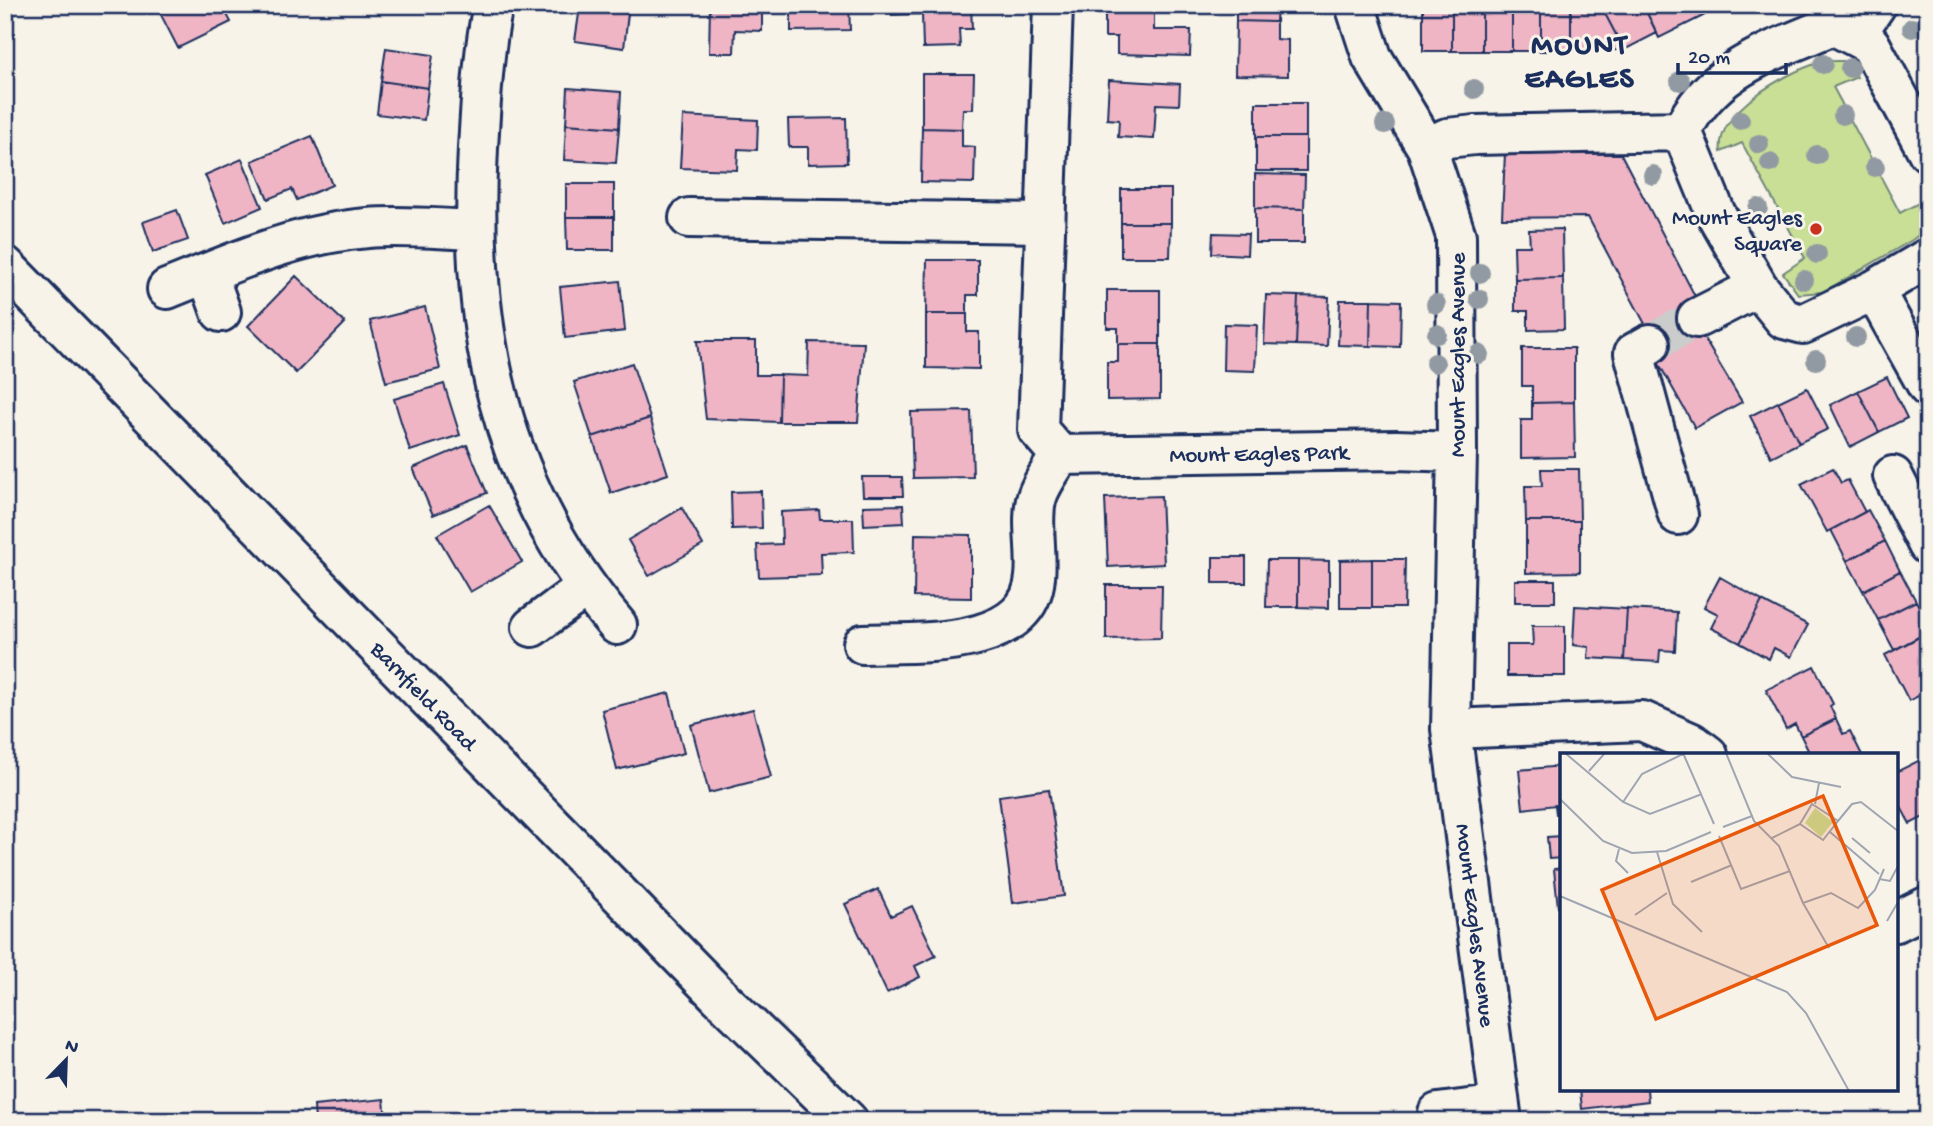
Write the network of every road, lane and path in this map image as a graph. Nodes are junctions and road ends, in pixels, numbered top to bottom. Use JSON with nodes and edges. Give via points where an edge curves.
{"nodes":[{"id":1,"x":493,"y":5,"type":"edge"},
{"id":2,"x":1053,"y":5,"type":"edge"},
{"id":3,"x":1355,"y":5,"type":"edge"},
{"id":4,"x":1866,"y":20,"type":"edge"},
{"id":5,"x":1682,"y":131,"type":"junction"},
{"id":6,"x":1427,"y":148,"type":"junction"},
{"id":7,"x":1928,"y":152,"type":"edge"},
{"id":8,"x":690,"y":218,"type":"dead end"},
{"id":9,"x":1045,"y":223,"type":"junction"},
{"id":10,"x":476,"y":230,"type":"junction"},
{"id":11,"x":1928,"y":258,"type":"edge"},
{"id":12,"x":5,"y":266,"type":"edge"},
{"id":13,"x":207,"y":273,"type":"junction"},
{"id":14,"x":1758,"y":287,"type":"junction"},
{"id":15,"x":167,"y":289,"type":"dead end"},
{"id":16,"x":1874,"y":290,"type":"junction"},
{"id":17,"x":221,"y":312,"type":"dead end"},
{"id":18,"x":1697,"y":318,"type":"tunnel mouth"},
{"id":19,"x":1650,"y":344,"type":"tunnel mouth"},
{"id":20,"x":1928,"y":387,"type":"edge"},
{"id":21,"x":1457,"y":452,"type":"junction"},
{"id":22,"x":1060,"y":455,"type":"junction"},
{"id":23,"x":1893,"y":476,"type":"dead end"},
{"id":24,"x":1678,"y":515,"type":"dead end"},
{"id":25,"x":1928,"y":545,"type":"edge"},
{"id":26,"x":585,"y":588,"type":"junction"},
{"id":27,"x":617,"y":625,"type":"dead end"},
{"id":28,"x":532,"y":627,"type":"dead end"},
{"id":29,"x":863,"y":644,"type":"dead end"},
{"id":30,"x":1451,"y":729,"type":"junction"},
{"id":31,"x":1705,"y":753,"type":"edge"},
{"id":32,"x":1928,"y":906,"type":"edge"},
{"id":33,"x":1898,"y":921,"type":"edge"},
{"id":34,"x":1437,"y":1113,"type":"dead end"},
{"id":35,"x":1501,"y":1113,"type":"edge"},
{"id":36,"x":848,"y":1121,"type":"edge"}],
"edges":[{"from":1,"to":10,"type":"street","via":[[483,51]]},
{"from":2,"to":9,"type":"street"},
{"from":3,"to":6,"type":"street","name":"Mount Eagles Avenue","via":[[1372,57]]},
{"from":4,"to":5,"type":"street","via":[[1833,25],[1722,79],[1694,106]]},
{"from":4,"to":7,"type":"street","via":[[1870,44]]},
{"from":5,"to":6,"type":"street","via":[[1475,135],[1447,138]]},
{"from":5,"to":14,"type":"street","via":[[1716,214]]},
{"from":6,"to":21,"type":"street","name":"Mount Eagles Avenue","via":[[1456,236]]},
{"from":8,"to":9,"type":"street"},
{"from":9,"to":22,"type":"street","via":[[1038,429]]},
{"from":10,"to":13,"type":"street","via":[[358,229],[273,248]]},
{"from":10,"to":26,"type":"street","via":[[483,330],[500,414],[550,530]]},
{"from":11,"to":16,"type":"street"},
{"from":12,"to":36,"type":"street","name":"Barnfield Road","via":[[719,996]]},
{"from":13,"to":15,"type":"street"},
{"from":13,"to":17,"type":"street"},
{"from":14,"to":16,"type":"street","via":[[1784,319],[1803,324]]},
{"from":14,"to":18,"type":"street"},
{"from":16,"to":20,"type":"street"},
{"from":19,"to":24,"type":"street","via":[[1634,353]]},
{"from":21,"to":22,"type":"street","name":"Mount Eagles Park"},
{"from":21,"to":30,"type":"street","name":"Mount Eagles Avenue"},
{"from":22,"to":29,"type":"street","via":[[1036,497],[1035,580],[1020,613],[996,630],[951,640]]},
{"from":23,"to":25,"type":"street"},
{"from":26,"to":27,"type":"street"},
{"from":26,"to":28,"type":"street"},
{"from":30,"to":31,"type":"street","via":[[1642,721]]},
{"from":30,"to":35,"type":"street","name":"Mount Eagles Avenue"},
{"from":32,"to":33,"type":"street"},
{"from":34,"to":35,"type":"street"}]}
